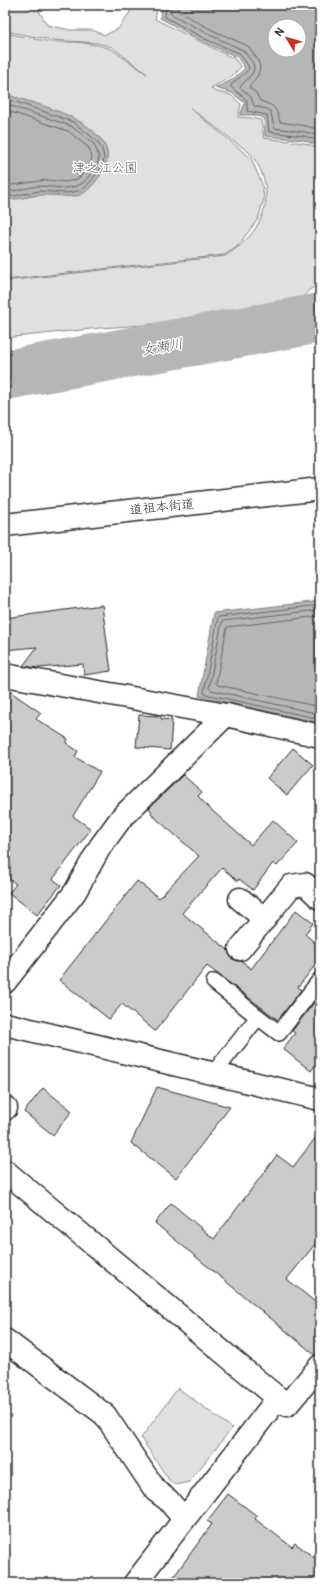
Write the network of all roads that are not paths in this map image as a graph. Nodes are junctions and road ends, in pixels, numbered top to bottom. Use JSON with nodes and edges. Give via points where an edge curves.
{"nodes":[{"id":1,"x":320,"y":490,"type":"edge"},
{"id":2,"x":5,"y":525,"type":"edge"},
{"id":3,"x":5,"y":675,"type":"edge"},
{"id":4,"x":226,"y":715,"type":"junction"},
{"id":5,"x":320,"y":736,"type":"edge"},
{"id":6,"x":320,"y":898,"type":"edge"},
{"id":7,"x":240,"y":900,"type":"dead end"},
{"id":8,"x":265,"y":919,"type":"junction"},
{"id":9,"x":240,"y":949,"type":"dead end"},
{"id":10,"x":320,"y":980,"type":"edge"},
{"id":11,"x":5,"y":982,"type":"edge"},
{"id":12,"x":214,"y":982,"type":"dead end"},
{"id":13,"x":258,"y":1017,"type":"junction"},
{"id":14,"x":5,"y":1024,"type":"edge"},
{"id":15,"x":213,"y":1074,"type":"junction"},
{"id":16,"x":320,"y":1099,"type":"edge"},
{"id":17,"x":5,"y":1171,"type":"edge"},
{"id":18,"x":5,"y":1340,"type":"edge"},
{"id":19,"x":320,"y":1366,"type":"edge"},
{"id":20,"x":278,"y":1398,"type":"junction"},
{"id":21,"x":184,"y":1519,"type":"junction"},
{"id":22,"x":134,"y":1583,"type":"edge"}],
"edges":[{"from":1,"to":2,"type":"street","name":"道祖本街道"},
{"from":3,"to":4,"type":"street"},
{"from":4,"to":5,"type":"street"},
{"from":4,"to":11,"type":"street","via":[[122,817],[100,847],[75,892]]},
{"from":6,"to":8,"type":"street","via":[[304,884],[291,886]]},
{"from":7,"to":8,"type":"street"},
{"from":8,"to":9,"type":"street"},
{"from":10,"to":13,"type":"lane","via":[[279,1033]]},
{"from":12,"to":13,"type":"lane"},
{"from":13,"to":15,"type":"lane"},
{"from":14,"to":15,"type":"street"},
{"from":15,"to":16,"type":"street"},
{"from":17,"to":20,"type":"street"},
{"from":18,"to":21,"type":"street","via":[[105,1415],[156,1491],[168,1500]]},
{"from":19,"to":20,"type":"street","via":[[287,1405]]},
{"from":20,"to":21,"type":"street"},
{"from":21,"to":22,"type":"street"}]}
